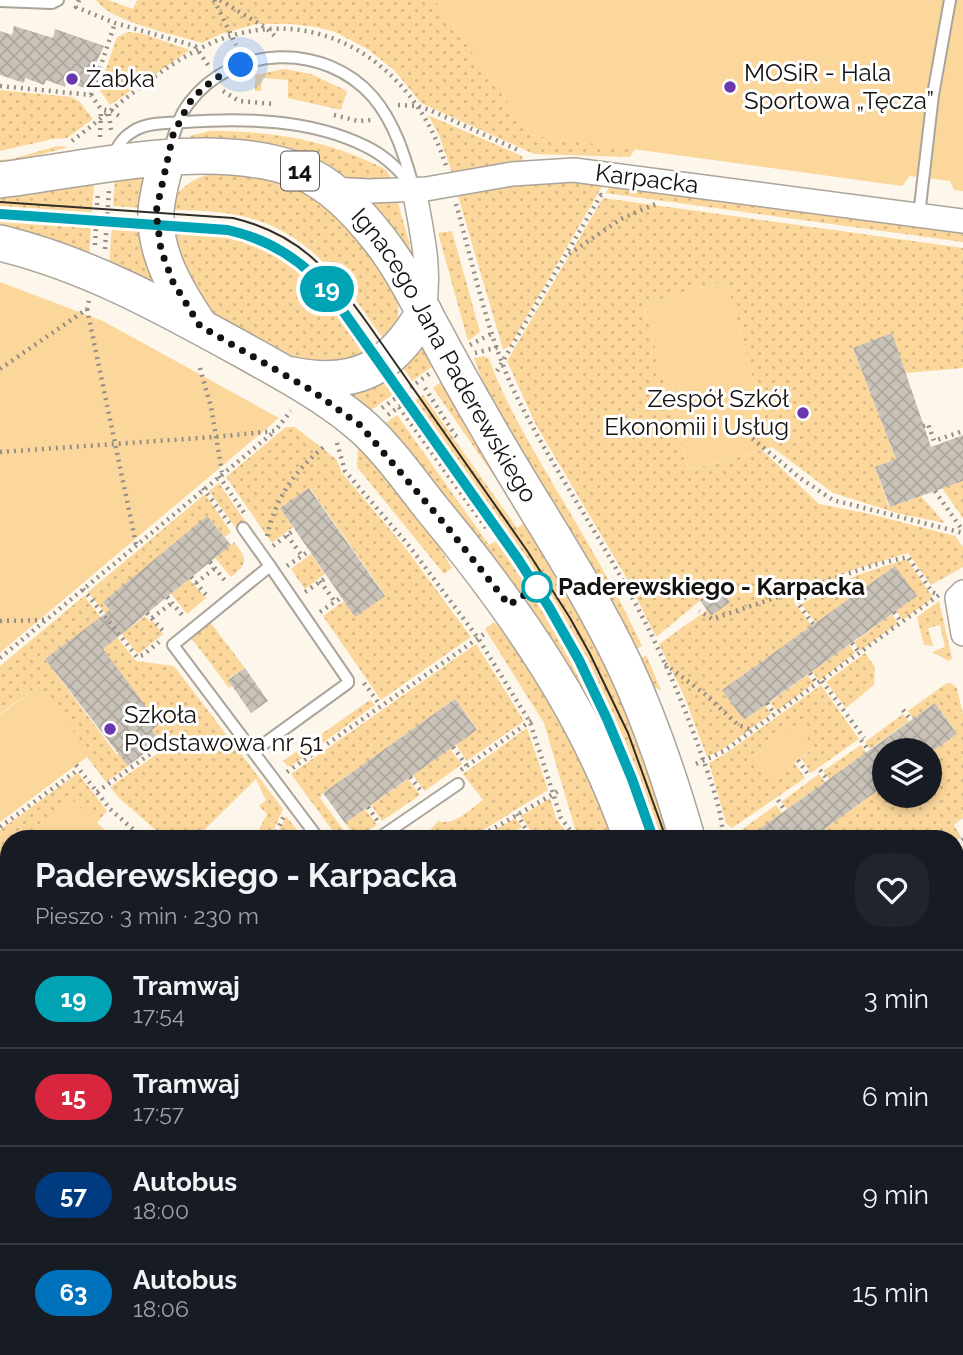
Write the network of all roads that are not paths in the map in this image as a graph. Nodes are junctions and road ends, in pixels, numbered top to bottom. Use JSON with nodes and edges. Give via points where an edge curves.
{"nodes":[{"id":1,"x":58,"y":0,"type":"edge"},
{"id":2,"x":950,"y":0,"type":"edge"},
{"id":3,"x":0,"y":1,"type":"edge"},
{"id":4,"x":178,"y":122,"type":"junction"},
{"id":5,"x":105,"y":151,"type":"junction"},
{"id":6,"x":167,"y":158,"type":"junction"},
{"id":7,"x":0,"y":180,"type":"edge"},
{"id":8,"x":331,"y":189,"type":"junction"},
{"id":9,"x":414,"y":189,"type":"junction"},
{"id":10,"x":919,"y":215,"type":"junction"},
{"id":11,"x":963,"y":221,"type":"edge"},
{"id":12,"x":0,"y":243,"type":"edge"},
{"id":13,"x":424,"y":313,"type":"junction"},
{"id":14,"x":200,"y":326,"type":"junction"},
{"id":15,"x":282,"y":389,"type":"junction"},
{"id":16,"x":240,"y":531,"type":"road end"},
{"id":17,"x":270,"y":566,"type":"junction"},
{"id":18,"x":963,"y":592,"type":"edge"},
{"id":19,"x":963,"y":634,"type":"edge"},
{"id":20,"x":254,"y":751,"type":"junction"},
{"id":21,"x":458,"y":784,"type":"dead end"},
{"id":22,"x":312,"y":830,"type":"edge"},
{"id":23,"x":391,"y":830,"type":"edge"},
{"id":24,"x":628,"y":830,"type":"edge"},
{"id":25,"x":685,"y":830,"type":"edge"}],
"edges":[{"from":1,"to":3,"type":"lane"},
{"from":2,"to":10,"type":"lane"},
{"from":4,"to":5,"type":"lane","via":[[132,132],[115,150]]},
{"from":4,"to":6,"type":"lane"},
{"from":4,"to":9,"type":"lane","via":[[254,120],[325,132],[382,155]]},
{"from":4,"to":9,"type":"lane","via":[[202,89],[241,65],[285,56],[322,63],[355,82],[385,112]]},
{"from":5,"to":6,"type":"main road","name":"Ignacego Jana Paderewskiego","number":"14"},
{"from":5,"to":7,"type":"main road","name":"Ignacego Jana Paderewskiego","number":"14"},
{"from":6,"to":8,"type":"main road","name":"Ignacego Jana Paderewskiego","number":"14","via":[[256,160],[298,171]]},
{"from":6,"to":14,"type":"main road","via":[[157,205],[157,234],[173,282]]},
{"from":8,"to":9,"type":"street","name":"Karpacka"},
{"from":8,"to":13,"type":"main road","name":"Ignacego Jana Paderewskiego","number":"14","via":[[381,242]]},
{"from":9,"to":10,"type":"street","name":"Karpacka","via":[[574,170]]},
{"from":9,"to":13,"type":"street","via":[[428,263]]},
{"from":10,"to":11,"type":"street","name":"Karpacka"},
{"from":12,"to":14,"type":"main road","via":[[104,277]]},
{"from":13,"to":15,"type":"main road","via":[[398,352],[381,364],[362,373]]},
{"from":13,"to":25,"type":"main road","name":"Ignacego Jana Paderewskiego","number":"14","via":[[608,632],[645,711]]},
{"from":14,"to":15,"type":"main road"},
{"from":15,"to":24,"type":"main road","via":[[347,414],[370,434],[494,585],[569,701]]},
{"from":16,"to":17,"type":"lane"},
{"from":17,"to":20,"type":"lane","via":[[348,683]]},
{"from":17,"to":20,"type":"lane","via":[[173,645]]},
{"from":18,"to":19,"type":"street","via":[[957,598]]},
{"from":20,"to":22,"type":"lane"},
{"from":21,"to":23,"type":"lane"}]}
